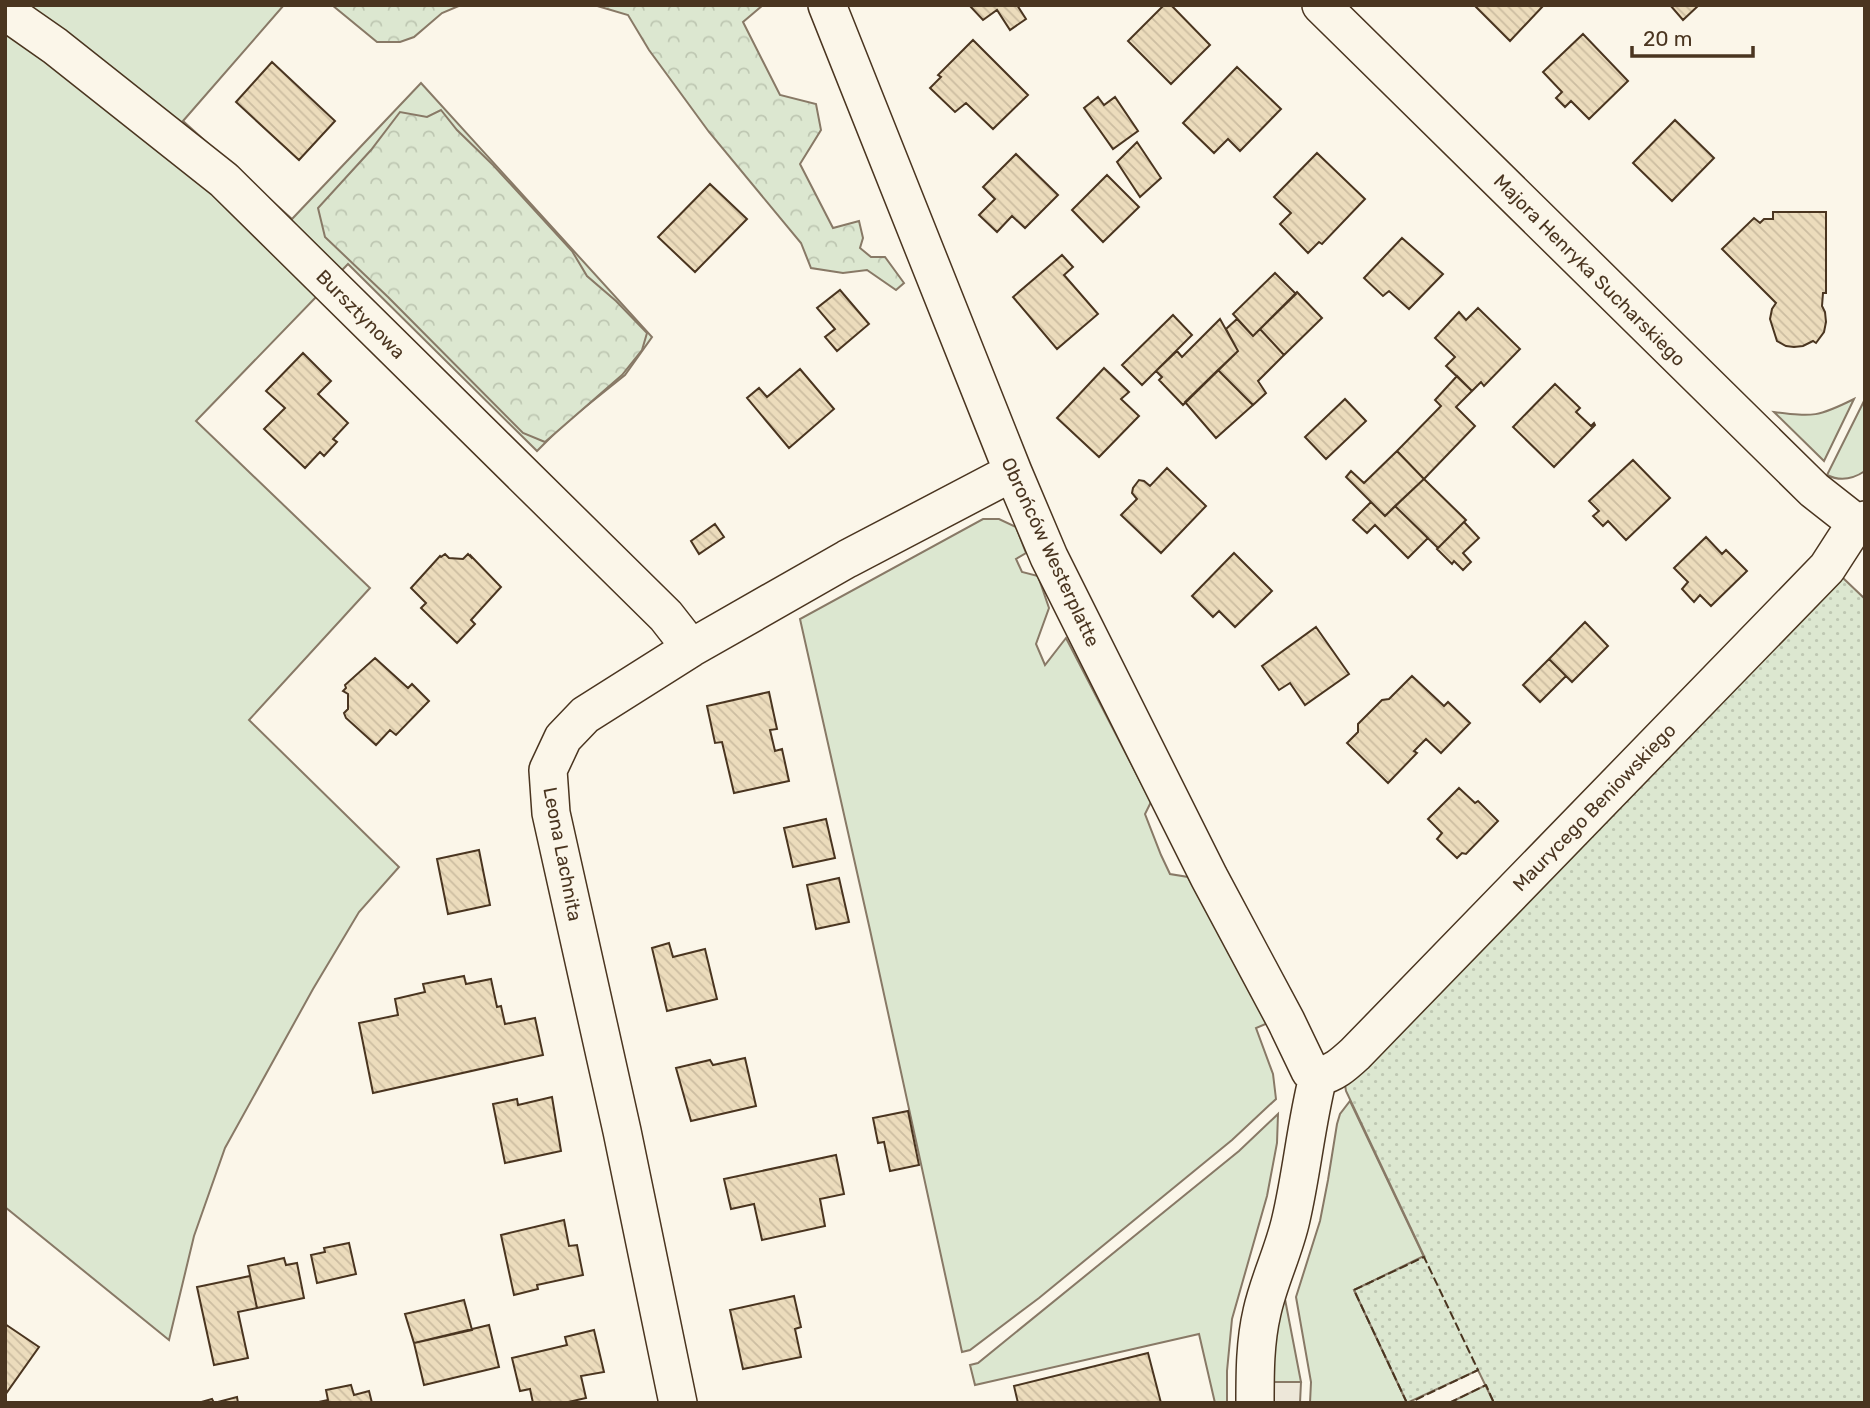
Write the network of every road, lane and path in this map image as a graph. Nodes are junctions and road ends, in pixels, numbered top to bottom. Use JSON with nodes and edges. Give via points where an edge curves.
{"nodes":[{"id":1,"x":827,"y":5,"type":"edge"},
{"id":2,"x":1321,"y":5,"type":"edge"},
{"id":3,"x":5,"y":10,"type":"edge"},
{"id":4,"x":1013,"y":472,"type":"junction"},
{"id":5,"x":1860,"y":522,"type":"edge"},
{"id":6,"x":691,"y":648,"type":"junction"},
{"id":7,"x":1318,"y":1076,"type":"junction"},
{"id":8,"x":678,"y":1403,"type":"edge"},
{"id":9,"x":1255,"y":1403,"type":"edge"}],
"edges":[{"from":1,"to":4,"type":"street","name":"Obrońców Westerplatte"},
{"from":2,"to":5,"type":"street","name":"Majora Henryka Sucharskiego","via":[[1814,490]]},
{"from":3,"to":6,"type":"street","name":"Bursztynowa","via":[[224,180],[666,616]]},
{"from":4,"to":6,"type":"street","name":"Leona Lachnita"},
{"from":4,"to":7,"type":"street","name":"Obrońców Westerplatte","via":[[1049,557],[1209,877],[1310,1071]]},
{"from":5,"to":7,"type":"street","name":"Maurycego Beniowskiego","via":[[1828,568],[1355,1054],[1330,1074]]},
{"from":6,"to":8,"type":"street","name":"Leona Lachnita","via":[[585,715],[563,738],[548,770],[551,813]]},
{"from":7,"to":9,"type":"street","via":[[1290,1222],[1262,1311]]}]}
